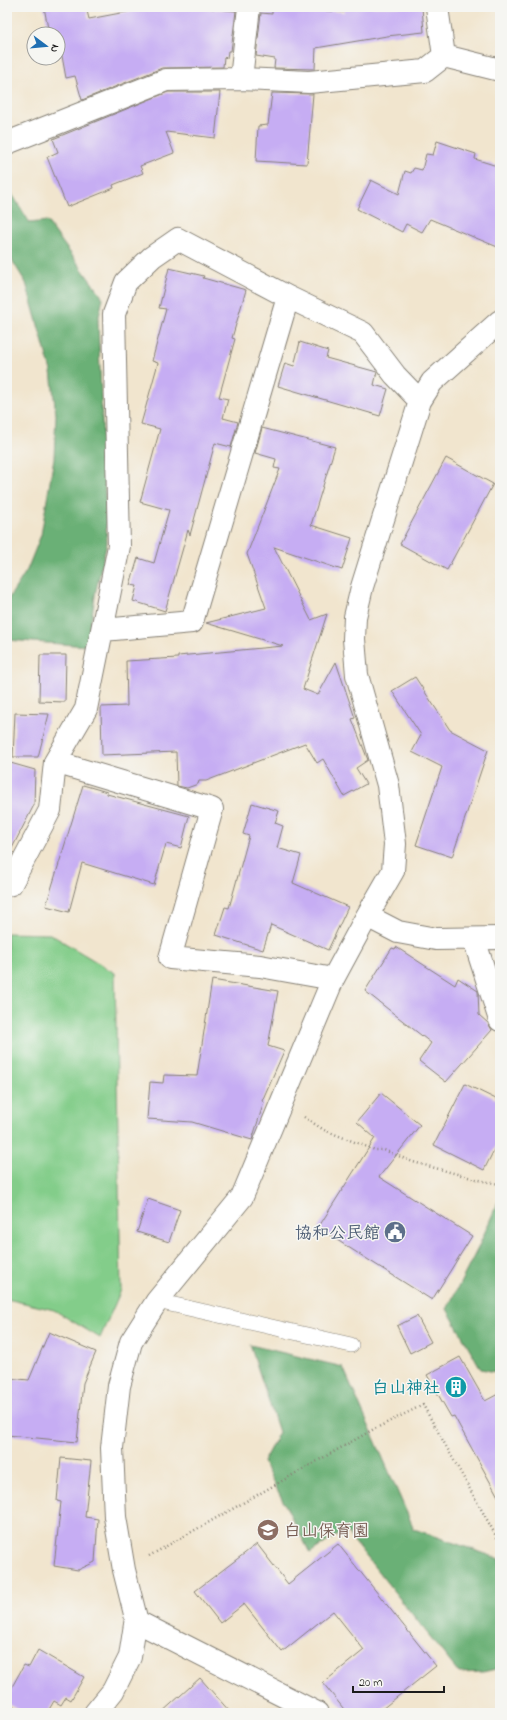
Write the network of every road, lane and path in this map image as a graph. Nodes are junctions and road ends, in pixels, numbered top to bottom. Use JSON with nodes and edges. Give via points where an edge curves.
{"nodes":[{"id":1,"x":249,"y":7,"type":"edge"},
{"id":2,"x":437,"y":7,"type":"edge"},
{"id":3,"x":444,"y":56,"type":"junction"},
{"id":4,"x":500,"y":70,"type":"edge"},
{"id":5,"x":241,"y":80,"type":"junction"},
{"id":6,"x":7,"y":143,"type":"edge"},
{"id":7,"x":288,"y":297,"type":"junction"},
{"id":8,"x":500,"y":321,"type":"edge"},
{"id":9,"x":420,"y":401,"type":"junction"},
{"id":10,"x":102,"y":630,"type":"junction"},
{"id":11,"x":55,"y":762,"type":"junction"},
{"id":12,"x":7,"y":885,"type":"edge"},
{"id":13,"x":367,"y":916,"type":"junction"},
{"id":14,"x":500,"y":938,"type":"edge"},
{"id":15,"x":474,"y":939,"type":"junction"},
{"id":16,"x":333,"y":979,"type":"junction"},
{"id":17,"x":500,"y":1020,"type":"edge"},
{"id":18,"x":282,"y":1102,"type":"junction"},
{"id":19,"x":500,"y":1184,"type":"edge"},
{"id":20,"x":156,"y":1301,"type":"junction"},
{"id":21,"x":351,"y":1345,"type":"dead end"},
{"id":22,"x":500,"y":1543,"type":"edge"},
{"id":23,"x":124,"y":1570,"type":"junction"},
{"id":24,"x":136,"y":1621,"type":"junction"},
{"id":25,"x":95,"y":1713,"type":"edge"},
{"id":26,"x":317,"y":1713,"type":"edge"}],
"edges":[{"from":1,"to":5,"type":"street"},
{"from":2,"to":3,"type":"street"},
{"from":3,"to":4,"type":"street"},
{"from":3,"to":5,"type":"street","via":[[425,71],[309,82]]},
{"from":5,"to":6,"type":"street","via":[[166,80]]},
{"from":7,"to":9,"type":"street","via":[[363,333],[395,375]]},
{"from":7,"to":10,"type":"street","via":[[192,622]]},
{"from":7,"to":10,"type":"street","via":[[178,239],[152,257],[126,282],[114,314],[119,546]]},
{"from":8,"to":9,"type":"street","via":[[432,382]]},
{"from":9,"to":13,"type":"street","via":[[355,617],[357,675],[388,785],[395,844],[393,871]]},
{"from":10,"to":11,"type":"street","via":[[86,709]]},
{"from":11,"to":12,"type":"street","via":[[50,810],[12,884]]},
{"from":11,"to":16,"type":"street","via":[[212,809],[170,958],[260,966]]},
{"from":13,"to":15,"type":"street","via":[[398,932],[436,939]]},
{"from":13,"to":16,"type":"street"},
{"from":14,"to":15,"type":"street"},
{"from":15,"to":17,"type":"street"},
{"from":16,"to":18,"type":"street"},
{"from":18,"to":19,"type":"path","via":[[324,1130],[375,1150],[384,1150],[412,1162]]},
{"from":18,"to":20,"type":"street","via":[[242,1197]]},
{"from":20,"to":21,"type":"lane"},
{"from":20,"to":23,"type":"street","via":[[131,1342],[119,1386],[112,1448],[115,1517]]},
{"from":22,"to":23,"type":"path","via":[[423,1405],[374,1429]]},
{"from":23,"to":24,"type":"street"},
{"from":24,"to":25,"type":"street","via":[[130,1657],[113,1691]]},
{"from":24,"to":26,"type":"street"}]}
